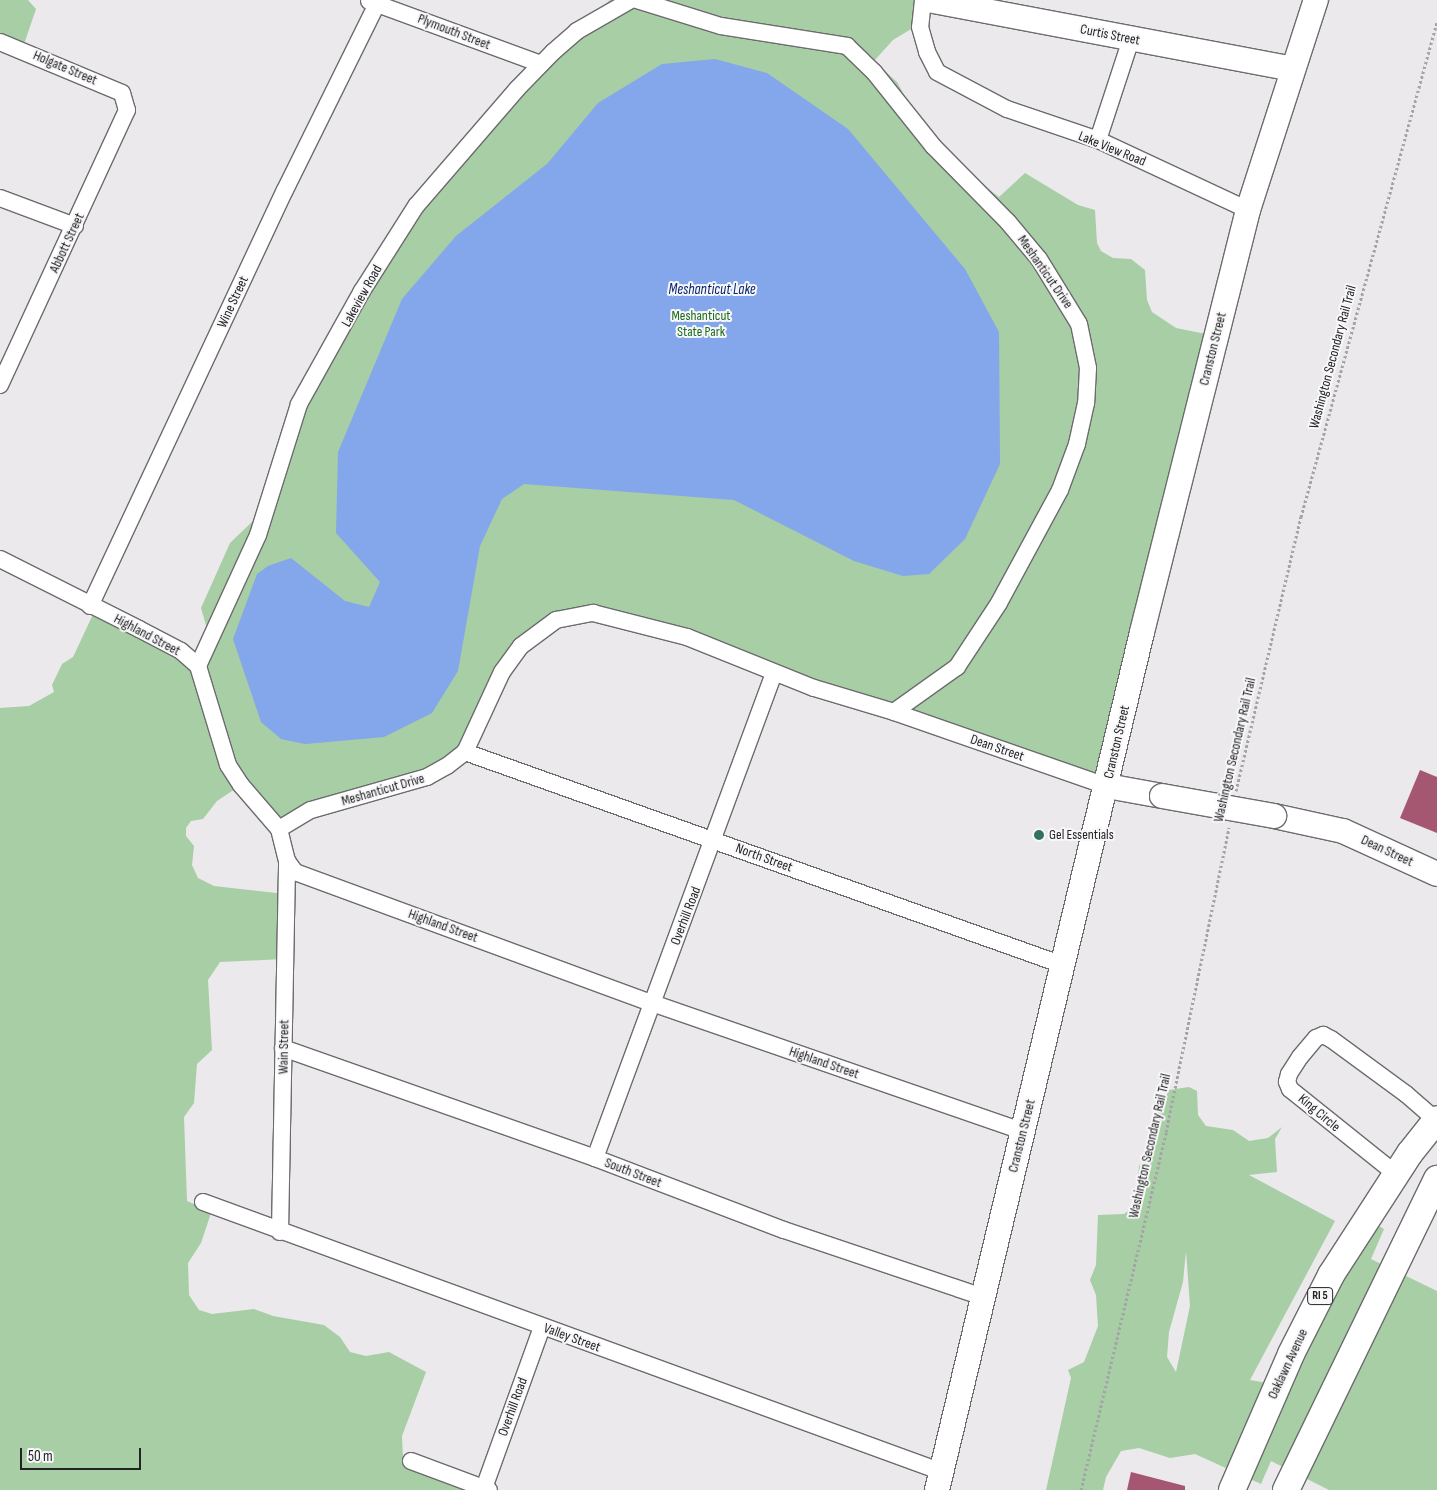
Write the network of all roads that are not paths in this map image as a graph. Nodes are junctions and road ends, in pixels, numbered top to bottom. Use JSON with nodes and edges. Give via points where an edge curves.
{"nodes":[{"id":1,"x":631,"y":0,"type":"edge"},
{"id":2,"x":637,"y":0,"type":"edge"},
{"id":3,"x":923,"y":0,"type":"edge"},
{"id":4,"x":928,"y":0,"type":"edge"},
{"id":5,"x":1316,"y":0,"type":"edge"},
{"id":6,"x":374,"y":1,"type":"edge"},
{"id":7,"x":1131,"y":39,"type":"junction"},
{"id":8,"x":0,"y":42,"type":"edge"},
{"id":9,"x":541,"y":64,"type":"junction"},
{"id":10,"x":1293,"y":69,"type":"junction"},
{"id":11,"x":126,"y":99,"type":"joint"},
{"id":12,"x":1098,"y":140,"type":"junction"},
{"id":13,"x":0,"y":198,"type":"edge"},
{"id":14,"x":1248,"y":210,"type":"junction"},
{"id":15,"x":75,"y":226,"type":"junction"},
{"id":16,"x":0,"y":386,"type":"edge"},
{"id":17,"x":0,"y":559,"type":"edge"},
{"id":18,"x":90,"y":606,"type":"junction"},
{"id":19,"x":198,"y":666,"type":"junction"},
{"id":20,"x":774,"y":673,"type":"junction"},
{"id":21,"x":894,"y":712,"type":"junction"},
{"id":22,"x":465,"y":752,"type":"junction"},
{"id":23,"x":1107,"y":786,"type":"junction"},
{"id":24,"x":279,"y":829,"type":"junction"},
{"id":25,"x":715,"y":840,"type":"junction"},
{"id":26,"x":287,"y":862,"type":"junction"},
{"id":27,"x":1437,"y":874,"type":"edge"},
{"id":28,"x":1064,"y":965,"type":"junction"},
{"id":29,"x":652,"y":1002,"type":"junction"},
{"id":30,"x":284,"y":1048,"type":"junction"},
{"id":31,"x":1436,"y":1120,"type":"edge"},
{"id":32,"x":1024,"y":1132,"type":"junction"},
{"id":33,"x":595,"y":1158,"type":"junction"},
{"id":34,"x":1396,"y":1174,"type":"junction"},
{"id":35,"x":1437,"y":1178,"type":"edge"},
{"id":36,"x":203,"y":1202,"type":"dead end"},
{"id":37,"x":280,"y":1232,"type":"junction"},
{"id":38,"x":983,"y":1297,"type":"junction"},
{"id":39,"x":542,"y":1327,"type":"junction"},
{"id":40,"x":411,"y":1461,"type":"dead end"},
{"id":41,"x":940,"y":1481,"type":"edge"},
{"id":42,"x":486,"y":1489,"type":"edge"},
{"id":43,"x":1232,"y":1490,"type":"edge"},
{"id":44,"x":1286,"y":1490,"type":"edge"}],
"edges":[{"from":1,"to":9,"type":"street","name":"Lakeview Road","via":[[577,31]]},
{"from":2,"to":21,"type":"street","name":"Meshanticut Drive","via":[[721,26],[847,46],[874,72],[933,146],[1033,252],[1079,324],[1088,368],[1086,403],[1077,444],[1060,490],[999,603],[957,666]]},
{"from":3,"to":12,"type":"street","name":"Lake View Road","via":[[920,27],[937,72],[1007,109]]},
{"from":4,"to":7,"type":"street","name":"Curtis Street"},
{"from":5,"to":10,"type":"street","name":"Cranston Street"},
{"from":6,"to":9,"type":"street","name":"Plymouth Street"},
{"from":6,"to":18,"type":"street","name":"Wine Street"},
{"from":7,"to":10,"type":"street","name":"Curtis Street"},
{"from":7,"to":12,"type":"street"},
{"from":8,"to":11,"type":"street","name":"Holgate Street","via":[[122,93]]},
{"from":9,"to":19,"type":"street","name":"Lakeview Road","via":[[428,190],[362,291],[299,404],[258,535]]},
{"from":10,"to":14,"type":"street","name":"Cranston Street"},
{"from":11,"to":15,"type":"street","name":"Abbott Street","via":[[124,121]]},
{"from":12,"to":14,"type":"street","name":"Lake View Road"},
{"from":13,"to":15,"type":"street"},
{"from":14,"to":23,"type":"street","name":"Cranston Street"},
{"from":15,"to":16,"type":"street","name":"Abbott Street"},
{"from":17,"to":18,"type":"street","name":"Highland Street"},
{"from":18,"to":19,"type":"street","name":"Highland Street","via":[[181,651]]},
{"from":19,"to":24,"type":"street","via":[[228,765]]},
{"from":20,"to":21,"type":"street","name":"Dean Street"},
{"from":20,"to":22,"type":"street","name":"Dean Street","via":[[687,637],[605,615],[593,613],[561,618],[531,636],[502,672]]},
{"from":20,"to":25,"type":"street","name":"Overhill Road"},
{"from":21,"to":23,"type":"street","name":"Dean Street"},
{"from":22,"to":24,"type":"street","name":"Meshanticut Drive","via":[[427,778],[312,810]]},
{"from":22,"to":25,"type":"street","name":"North Street"},
{"from":23,"to":27,"type":"street","name":"Dean Street","bridge":true,"via":[[1343,831]]},
{"from":23,"to":28,"type":"street","name":"Cranston Street"},
{"from":24,"to":26,"type":"street"},
{"from":25,"to":28,"type":"street","name":"North Street"},
{"from":25,"to":29,"type":"street","name":"Overhill Road"},
{"from":26,"to":29,"type":"street","name":"Highland Street","via":[[295,872]]},
{"from":26,"to":30,"type":"street","name":"Wain Street"},
{"from":28,"to":32,"type":"street","name":"Cranston Street"},
{"from":29,"to":32,"type":"street","name":"Highland Street"},
{"from":29,"to":33,"type":"street","name":"Overhill Road"},
{"from":30,"to":33,"type":"street","name":"South Street"},
{"from":30,"to":37,"type":"street","name":"Wain Street"},
{"from":31,"to":34,"type":"main road","name":"Oaklawn Avenue","number":"RI 5"},
{"from":31,"to":34,"type":"street","name":"King Circle","via":[[1406,1094],[1323,1035],[1316,1038],[1300,1057],[1289,1074],[1287,1082],[1290,1089]]},
{"from":32,"to":38,"type":"street","name":"Cranston Street"},
{"from":33,"to":38,"type":"street","name":"South Street","via":[[784,1230]]},
{"from":34,"to":43,"type":"main road","name":"Oaklawn Avenue","number":"RI 5","via":[[1317,1300]]},
{"from":35,"to":44,"type":"main road"},
{"from":36,"to":37,"type":"street","name":"Valley Street"},
{"from":37,"to":39,"type":"street","name":"Valley Street"},
{"from":38,"to":41,"type":"street","name":"Cranston Street"},
{"from":39,"to":41,"type":"street","name":"Valley Street"},
{"from":39,"to":42,"type":"street","name":"Overhill Road"},
{"from":40,"to":42,"type":"street"}]}
